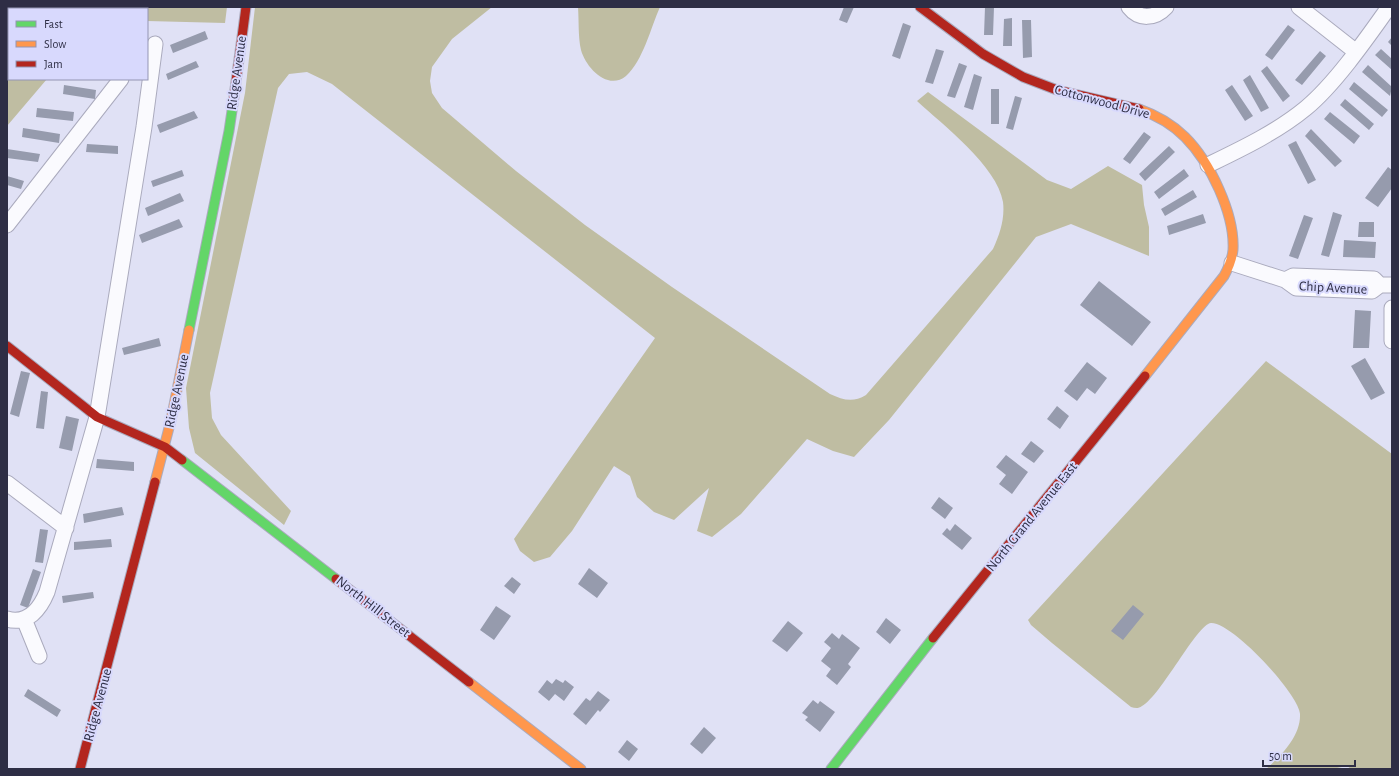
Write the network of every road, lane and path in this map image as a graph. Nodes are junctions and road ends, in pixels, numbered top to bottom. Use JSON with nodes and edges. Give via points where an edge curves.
{"nodes":[{"id":1,"x":246,"y":7,"type":"edge"},
{"id":2,"x":920,"y":7,"type":"edge"},
{"id":3,"x":1129,"y":7,"type":"edge"},
{"id":4,"x":1166,"y":7,"type":"edge"},
{"id":5,"x":1299,"y":7,"type":"edge"},
{"id":6,"x":1390,"y":7,"type":"edge"},
{"id":7,"x":148,"y":50,"type":"edge"},
{"id":8,"x":1355,"y":52,"type":"junction"},
{"id":9,"x":120,"y":80,"type":"edge"},
{"id":10,"x":1208,"y":165,"type":"junction"},
{"id":11,"x":7,"y":225,"type":"edge"},
{"id":12,"x":1232,"y":263,"type":"junction"},
{"id":13,"x":1386,"y":285,"type":"edge"},
{"id":14,"x":1392,"y":308,"type":"edge"},
{"id":15,"x":1392,"y":341,"type":"edge"},
{"id":16,"x":7,"y":346,"type":"edge"},
{"id":17,"x":97,"y":417,"type":"junction"},
{"id":18,"x":165,"y":447,"type":"junction"},
{"id":19,"x":7,"y":482,"type":"edge"},
{"id":20,"x":66,"y":528,"type":"junction"},
{"id":21,"x":7,"y":619,"type":"edge"},
{"id":22,"x":24,"y":619,"type":"junction"},
{"id":23,"x":39,"y":656,"type":"dead end"},
{"id":24,"x":80,"y":769,"type":"edge"},
{"id":25,"x":581,"y":769,"type":"edge"},
{"id":26,"x":831,"y":769,"type":"edge"}],
"edges":[{"from":1,"to":18,"type":"street","name":"Ridge Avenue","via":[[227,138]]},
{"from":2,"to":10,"type":"street","name":"Cottonwood Drive","via":[[1010,71],[1039,85],[1139,109],[1158,117],[1182,134]]},
{"from":3,"to":4,"type":"street","via":[[1139,16],[1147,17],[1158,14]]},
{"from":5,"to":8,"type":"street"},
{"from":6,"to":8,"type":"street"},
{"from":7,"to":17,"type":"street","via":[[155,44]]},
{"from":8,"to":10,"type":"street","via":[[1325,90],[1306,108],[1237,152]]},
{"from":9,"to":11,"type":"street"},
{"from":10,"to":12,"type":"street","name":"Cottonwood Drive","via":[[1230,226]]},
{"from":12,"to":13,"type":"street","name":"Chip Avenue","via":[[1285,280],[1293,276],[1353,284],[1374,279]]},
{"from":12,"to":26,"type":"street","name":"North Grand Avenue East","via":[[1218,286]]},
{"from":14,"to":15,"type":"street"},
{"from":16,"to":17,"type":"street","name":"North Hill Street"},
{"from":17,"to":18,"type":"street","name":"North Hill Street"},
{"from":17,"to":20,"type":"street"},
{"from":18,"to":24,"type":"street","name":"Ridge Avenue"},
{"from":18,"to":25,"type":"street","name":"North Hill Street"},
{"from":19,"to":20,"type":"street"},
{"from":20,"to":22,"type":"street","via":[[40,608]]},
{"from":21,"to":22,"type":"street"},
{"from":22,"to":23,"type":"street"}]}
